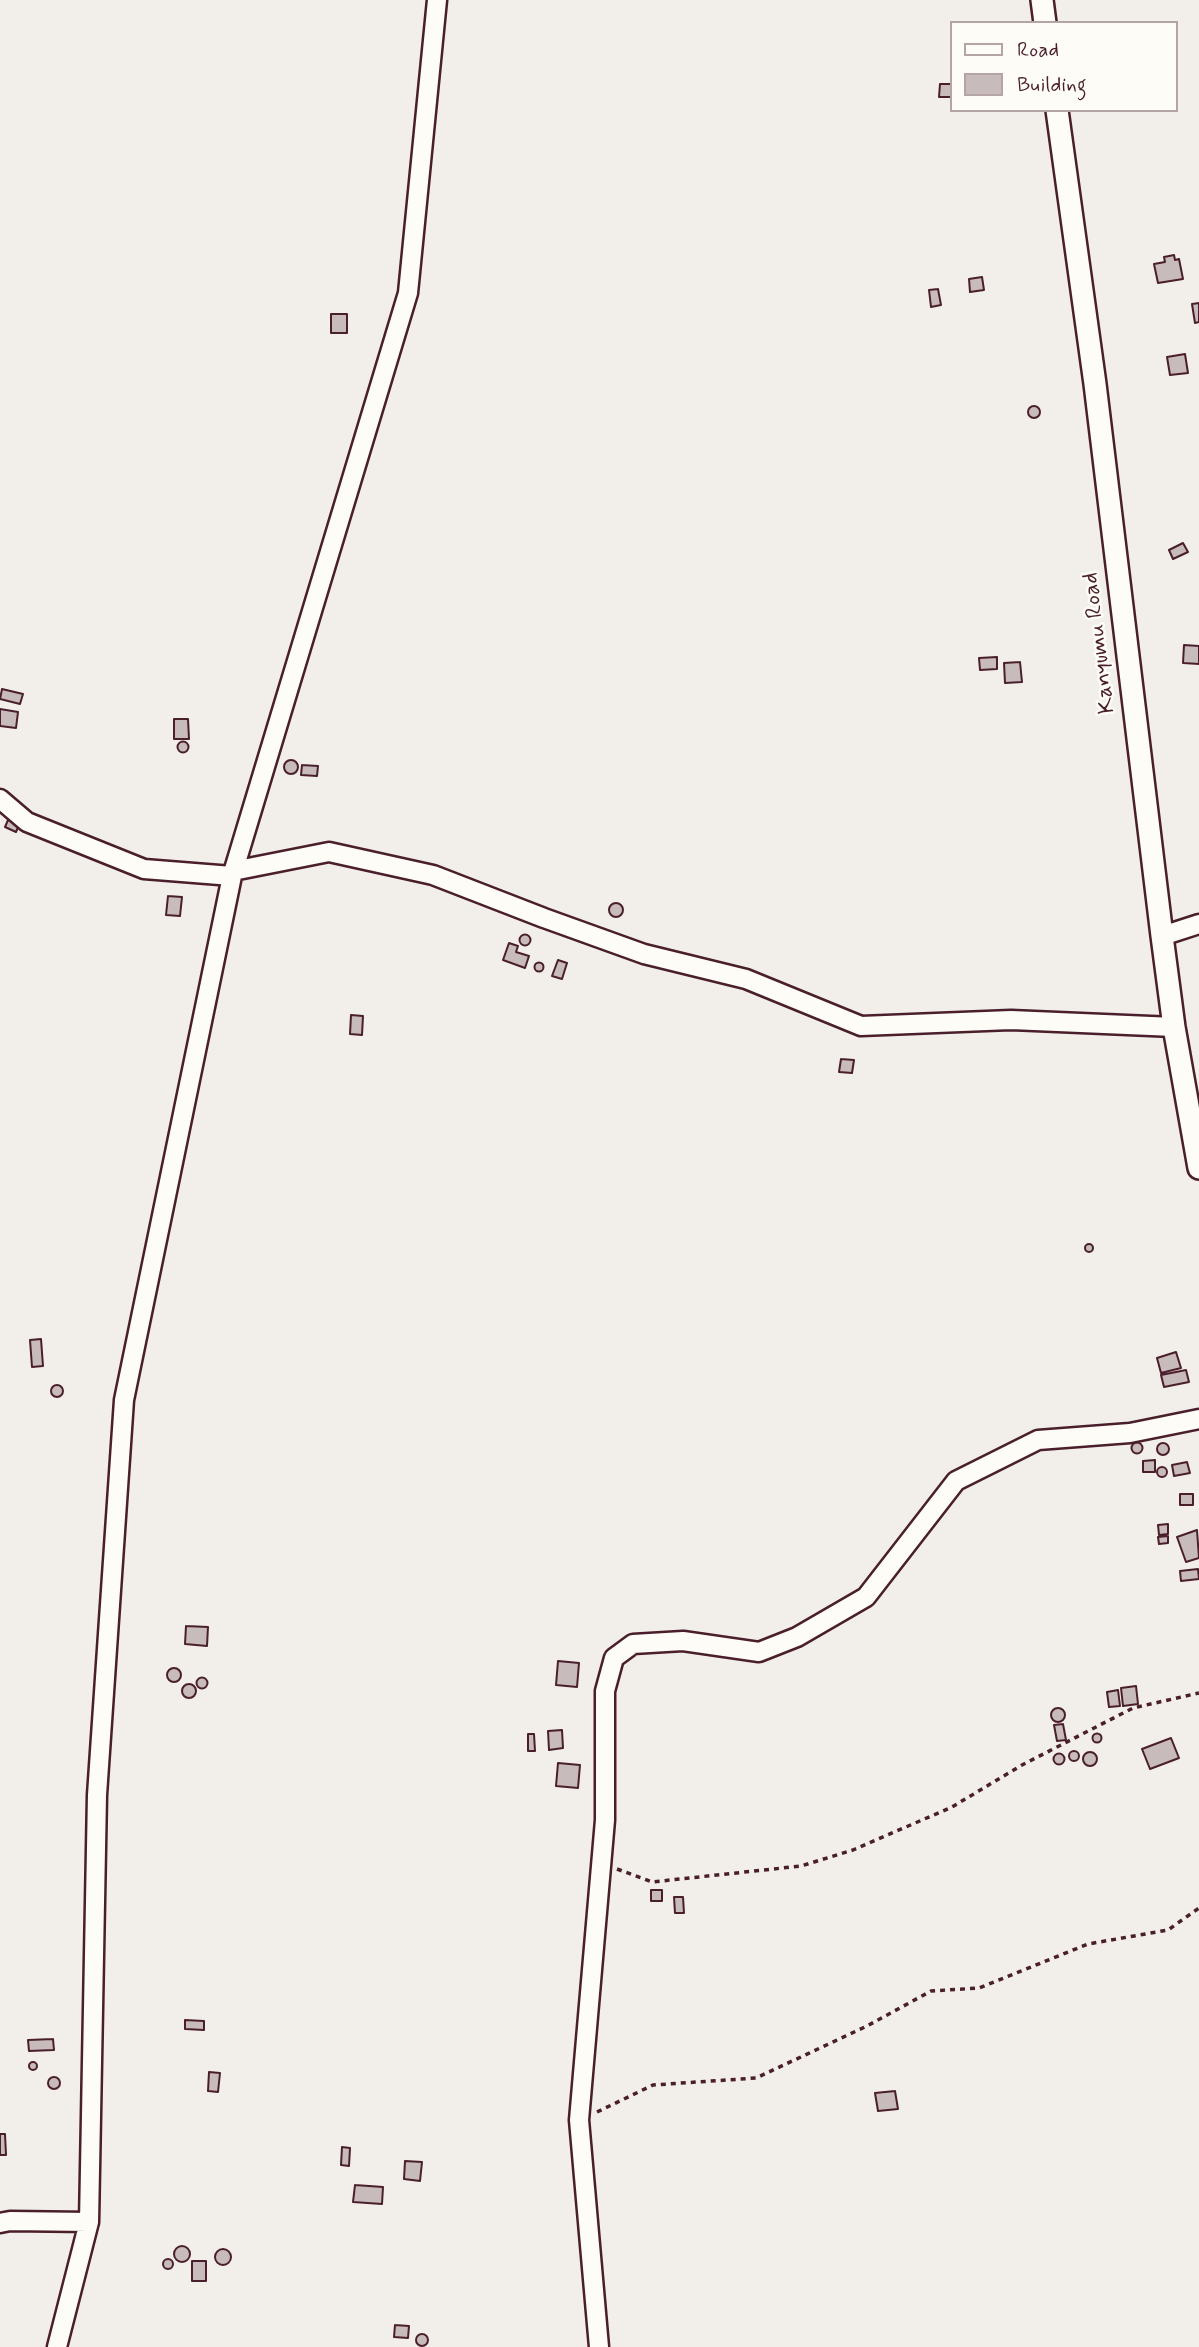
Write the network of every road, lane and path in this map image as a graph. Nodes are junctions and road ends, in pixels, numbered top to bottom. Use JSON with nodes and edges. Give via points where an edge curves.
{"nodes":[{"id":1,"x":437,"y":0,"type":"edge"},
{"id":2,"x":1042,"y":0,"type":"edge"},
{"id":3,"x":1045,"y":21,"type":"edge"},
{"id":4,"x":1057,"y":112,"type":"edge"},
{"id":5,"x":0,"y":799,"type":"edge"},
{"id":6,"x":232,"y":874,"type":"junction"},
{"id":7,"x":1199,"y":924,"type":"edge"},
{"id":8,"x":1162,"y":936,"type":"junction"},
{"id":9,"x":1174,"y":1027,"type":"junction"},
{"id":10,"x":1199,"y":1168,"type":"edge"},
{"id":11,"x":1199,"y":1419,"type":"edge"},
{"id":12,"x":1199,"y":1693,"type":"edge"},
{"id":13,"x":602,"y":1863,"type":"junction"},
{"id":14,"x":1199,"y":1908,"type":"edge"},
{"id":15,"x":579,"y":2120,"type":"junction"},
{"id":16,"x":89,"y":2222,"type":"junction"},
{"id":17,"x":0,"y":2223,"type":"edge"},
{"id":18,"x":57,"y":2347,"type":"edge"},
{"id":19,"x":599,"y":2347,"type":"edge"}],
"edges":[{"from":1,"to":6,"type":"street","via":[[408,293]]},
{"from":2,"to":3,"type":"street"},
{"from":4,"to":8,"type":"street","name":"Kanyumu Road","via":[[1096,384]]},
{"from":5,"to":6,"type":"street","via":[[27,821],[144,869]]},
{"from":6,"to":9,"type":"street","via":[[329,852],[433,875],[644,954],[746,979],[861,1026],[1011,1020]]},
{"from":6,"to":16,"type":"street","via":[[124,1400],[97,1795]]},
{"from":7,"to":8,"type":"street"},
{"from":8,"to":9,"type":"street","name":"Kanyumu Road"},
{"from":9,"to":10,"type":"street","name":"Kanyumu Road"},
{"from":11,"to":13,"type":"street","via":[[1130,1433],[1038,1440],[956,1481],[866,1597],[797,1637],[759,1652],[683,1641],[633,1644],[614,1658],[605,1691]]},
{"from":12,"to":13,"type":"path","via":[[1133,1708],[1021,1765],[952,1807],[853,1850],[801,1866],[652,1882]]},
{"from":13,"to":15,"type":"street"},
{"from":14,"to":15,"type":"path","via":[[1168,1930],[1088,1944],[979,1987],[931,1991],[756,2078],[653,2085]]},
{"from":15,"to":19,"type":"street"},
{"from":16,"to":17,"type":"street"},
{"from":16,"to":18,"type":"street"}]}
